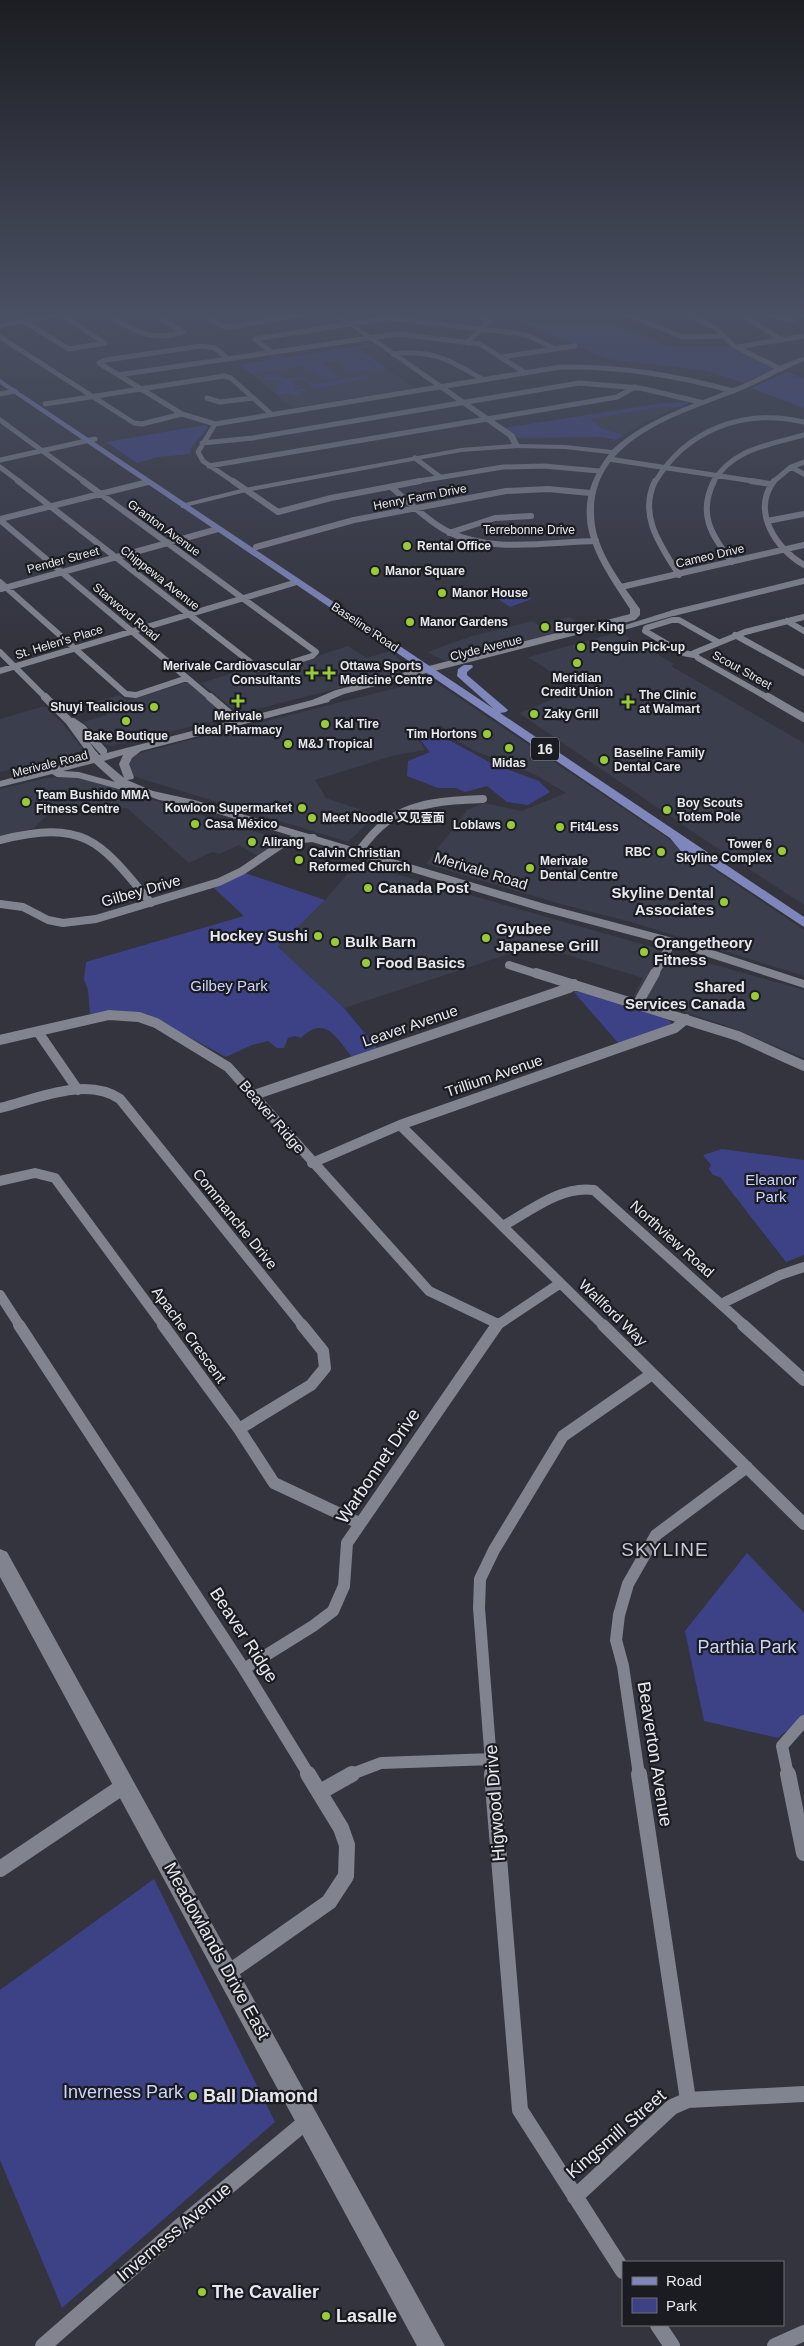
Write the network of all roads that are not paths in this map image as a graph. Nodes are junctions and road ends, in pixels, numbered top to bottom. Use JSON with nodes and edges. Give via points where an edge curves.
{"nodes":[{"id":1,"x":2,"y":421,"type":"edge"},
{"id":2,"x":62,"y":421,"type":"edge"},
{"id":3,"x":67,"y":421,"type":"edge"},
{"id":4,"x":133,"y":421,"type":"edge"},
{"id":5,"x":148,"y":421,"type":"edge"},
{"id":6,"x":207,"y":421,"type":"edge"},
{"id":7,"x":229,"y":421,"type":"edge"},
{"id":8,"x":349,"y":421,"type":"edge"},
{"id":9,"x":466,"y":421,"type":"edge"},
{"id":10,"x":491,"y":421,"type":"edge"},
{"id":11,"x":657,"y":421,"type":"edge"},
{"id":12,"x":731,"y":421,"type":"edge"},
{"id":13,"x":215,"y":424,"type":"junction"},
{"id":14,"x":804,"y":435,"type":"edge"},
{"id":15,"x":90,"y":439,"type":"junction"},
{"id":16,"x":202,"y":443,"type":"junction"},
{"id":17,"x":517,"y":446,"type":"junction"},
{"id":18,"x":40,"y":450,"type":"junction"},
{"id":19,"x":611,"y":456,"type":"junction"},
{"id":20,"x":415,"y":458,"type":"junction"},
{"id":21,"x":0,"y":460,"type":"edge"},
{"id":22,"x":804,"y":462,"type":"edge"},
{"id":23,"x":209,"y":466,"type":"junction"},
{"id":24,"x":0,"y":467,"type":"edge"},
{"id":25,"x":662,"y":467,"type":"junction"},
{"id":26,"x":791,"y":468,"type":"junction"},
{"id":27,"x":599,"y":471,"type":"junction"},
{"id":28,"x":804,"y":474,"type":"edge"},
{"id":29,"x":717,"y":475,"type":"junction"},
{"id":30,"x":440,"y":477,"type":"junction"},
{"id":31,"x":148,"y":482,"type":"junction"},
{"id":32,"x":770,"y":484,"type":"junction"},
{"id":33,"x":390,"y":487,"type":"junction"},
{"id":34,"x":245,"y":490,"type":"junction"},
{"id":35,"x":590,"y":493,"type":"junction"},
{"id":36,"x":100,"y":494,"type":"junction"},
{"id":37,"x":188,"y":505,"type":"junction"},
{"id":38,"x":50,"y":506,"type":"junction"},
{"id":39,"x":417,"y":508,"type":"junction"},
{"id":40,"x":804,"y":514,"type":"edge"},
{"id":41,"x":531,"y":516,"type":"dead end"},
{"id":42,"x":0,"y":519,"type":"edge"},
{"id":43,"x":767,"y":521,"type":"junction"},
{"id":44,"x":218,"y":529,"type":"junction"},
{"id":45,"x":449,"y":533,"type":"junction"},
{"id":46,"x":596,"y":540,"type":"junction"},
{"id":47,"x":166,"y":543,"type":"junction"},
{"id":48,"x":804,"y":545,"type":"edge"},
{"id":49,"x":256,"y":547,"type":"junction"},
{"id":50,"x":784,"y":550,"type":"junction"},
{"id":51,"x":116,"y":557,"type":"junction"},
{"id":52,"x":732,"y":562,"type":"junction"},
{"id":53,"x":804,"y":565,"type":"edge"},
{"id":54,"x":61,"y":572,"type":"junction"},
{"id":55,"x":680,"y":575,"type":"junction"},
{"id":56,"x":804,"y":581,"type":"edge"},
{"id":57,"x":297,"y":582,"type":"junction"},
{"id":58,"x":621,"y":584,"type":"junction"},
{"id":59,"x":2,"y":586,"type":"edge"},
{"id":60,"x":242,"y":598,"type":"junction"},
{"id":61,"x":331,"y":600,"type":"junction"},
{"id":62,"x":643,"y":610,"type":"junction"},
{"id":63,"x":673,"y":614,"type":"junction"},
{"id":64,"x":189,"y":615,"type":"junction"},
{"id":65,"x":804,"y":617,"type":"edge"},
{"id":66,"x":787,"y":621,"type":"junction"},
{"id":67,"x":630,"y":623,"type":"junction"},
{"id":68,"x":804,"y":631,"type":"edge"},
{"id":69,"x":132,"y":632,"type":"junction"},
{"id":70,"x":580,"y":635,"type":"junction"},
{"id":71,"x":735,"y":635,"type":"junction"},
{"id":72,"x":718,"y":642,"type":"junction"},
{"id":73,"x":74,"y":649,"type":"junction"},
{"id":74,"x":0,"y":652,"type":"edge"},
{"id":75,"x":316,"y":652,"type":"joint"},
{"id":76,"x":402,"y":652,"type":"junction"},
{"id":77,"x":694,"y":655,"type":"junction"},
{"id":78,"x":15,"y":667,"type":"junction"},
{"id":79,"x":468,"y":667,"type":"junction"},
{"id":80,"x":0,"y":671,"type":"edge"},
{"id":81,"x":437,"y":671,"type":"junction"},
{"id":82,"x":804,"y":673,"type":"edge"},
{"id":83,"x":409,"y":674,"type":"junction"},
{"id":84,"x":187,"y":678,"type":"junction"},
{"id":85,"x":317,"y":701,"type":"junction"},
{"id":86,"x":804,"y":709,"type":"edge"},
{"id":87,"x":504,"y":711,"type":"junction"},
{"id":88,"x":795,"y":712,"type":"junction"},
{"id":89,"x":804,"y":718,"type":"edge"},
{"id":90,"x":238,"y":722,"type":"junction"},
{"id":91,"x":205,"y":730,"type":"junction"},
{"id":92,"x":141,"y":748,"type":"junction"},
{"id":93,"x":100,"y":755,"type":"junction"},
{"id":94,"x":33,"y":776,"type":"junction"},
{"id":95,"x":0,"y":777,"type":"edge"},
{"id":96,"x":129,"y":777,"type":"junction"},
{"id":97,"x":0,"y":784,"type":"edge"},
{"id":98,"x":608,"y":786,"type":"junction"},
{"id":99,"x":156,"y":796,"type":"junction"},
{"id":100,"x":484,"y":799,"type":"dead end"},
{"id":101,"x":190,"y":802,"type":"junction"},
{"id":102,"x":282,"y":829,"type":"junction"},
{"id":103,"x":668,"y":832,"type":"junction"},
{"id":104,"x":313,"y":838,"type":"junction"},
{"id":105,"x":0,"y":840,"type":"edge"},
{"id":106,"x":282,"y":844,"type":"junction"},
{"id":107,"x":358,"y":852,"type":"junction"},
{"id":108,"x":706,"y":854,"type":"junction"},
{"id":109,"x":720,"y":866,"type":"junction"},
{"id":110,"x":152,"y":903,"type":"junction"},
{"id":111,"x":782,"y":903,"type":"junction"},
{"id":112,"x":0,"y":904,"type":"edge"},
{"id":113,"x":804,"y":913,"type":"edge"},
{"id":114,"x":804,"y":923,"type":"edge"},
{"id":115,"x":672,"y":942,"type":"junction"},
{"id":116,"x":509,"y":965,"type":"dead end"},
{"id":117,"x":763,"y":969,"type":"junction"},
{"id":118,"x":804,"y":978,"type":"edge"},
{"id":119,"x":574,"y":984,"type":"junction"},
{"id":120,"x":804,"y":984,"type":"edge"},
{"id":121,"x":638,"y":1003,"type":"junction"},
{"id":122,"x":686,"y":1018,"type":"junction"},
{"id":123,"x":38,"y":1032,"type":"junction"},
{"id":124,"x":0,"y":1040,"type":"edge"},
{"id":125,"x":804,"y":1066,"type":"edge"},
{"id":126,"x":78,"y":1090,"type":"junction"},
{"id":127,"x":254,"y":1095,"type":"junction"},
{"id":128,"x":0,"y":1108,"type":"edge"},
{"id":129,"x":400,"y":1125,"type":"junction"},
{"id":130,"x":312,"y":1163,"type":"junction"},
{"id":131,"x":0,"y":1181,"type":"edge"},
{"id":132,"x":503,"y":1226,"type":"junction"},
{"id":133,"x":804,"y":1266,"type":"edge"},
{"id":134,"x":559,"y":1284,"type":"junction"},
{"id":135,"x":0,"y":1295,"type":"edge"},
{"id":136,"x":721,"y":1304,"type":"junction"},
{"id":137,"x":498,"y":1324,"type":"junction"},
{"id":138,"x":652,"y":1374,"type":"junction"},
{"id":139,"x":804,"y":1380,"type":"edge"},
{"id":140,"x":239,"y":1429,"type":"junction"},
{"id":141,"x":747,"y":1468,"type":"junction"},
{"id":142,"x":359,"y":1523,"type":"junction"},
{"id":143,"x":804,"y":1524,"type":"edge"},
{"id":144,"x":0,"y":1558,"type":"edge"},
{"id":145,"x":244,"y":1669,"type":"junction"},
{"id":146,"x":804,"y":1721,"type":"edge"},
{"id":147,"x":492,"y":1759,"type":"junction"},
{"id":148,"x":125,"y":1785,"type":"junction"},
{"id":149,"x":320,"y":1792,"type":"junction"},
{"id":150,"x":804,"y":1853,"type":"edge"},
{"id":151,"x":0,"y":1869,"type":"edge"},
{"id":152,"x":228,"y":1973,"type":"junction"},
{"id":153,"x":804,"y":2094,"type":"edge"},
{"id":154,"x":688,"y":2100,"type":"junction"},
{"id":155,"x":309,"y":2120,"type":"junction"},
{"id":156,"x":575,"y":2197,"type":"junction"},
{"id":157,"x":622,"y":2269,"type":"edge"},
{"id":158,"x":659,"y":2326,"type":"edge"},
{"id":159,"x":804,"y":2333,"type":"edge"},
{"id":160,"x":44,"y":2346,"type":"edge"},
{"id":161,"x":432,"y":2346,"type":"edge"},
{"id":162,"x":672,"y":2346,"type":"edge"},
{"id":163,"x":775,"y":2346,"type":"edge"}],
"edges":[{"from":1,"to":18,"type":"street","name":"Granton Avenue"},
{"from":2,"to":15,"type":"main road","name":"Baseline Road","number":"16"},
{"from":3,"to":15,"type":"main road","name":"Baseline Road","number":"16"},
{"from":4,"to":5,"type":"street","via":[[137,424]]},
{"from":6,"to":13,"type":"street"},
{"from":7,"to":13,"type":"street"},
{"from":8,"to":16,"type":"street"},
{"from":9,"to":23,"type":"street"},
{"from":10,"to":17,"type":"main road","via":[[511,436]]},
{"from":11,"to":19,"type":"main road"},
{"from":12,"to":25,"type":"street","via":[[694,439]]},
{"from":13,"to":16,"type":"street"},
{"from":14,"to":29,"type":"street","via":[[742,454]]},
{"from":15,"to":18,"type":"street"},
{"from":15,"to":31,"type":"main road","name":"Baseline Road","number":"16"},
{"from":15,"to":37,"type":"main road","name":"Baseline Road","number":"16"},
{"from":16,"to":23,"type":"street","via":[[198,452]]},
{"from":17,"to":19,"type":"main road","via":[[565,447]]},
{"from":17,"to":20,"type":"main road","via":[[461,450]]},
{"from":18,"to":21,"type":"street"},
{"from":18,"to":36,"type":"street","name":"Granton Avenue"},
{"from":19,"to":25,"type":"street"},
{"from":19,"to":27,"type":"main road"},
{"from":20,"to":30,"type":"street"},
{"from":20,"to":34,"type":"main road"},
{"from":22,"to":26,"type":"street"},
{"from":23,"to":34,"type":"street"},
{"from":24,"to":38,"type":"street","name":"Chippewa Avenue"},
{"from":25,"to":29,"type":"street"},
{"from":25,"to":55,"type":"street","via":[[650,495],[648,512],[656,538]]},
{"from":26,"to":28,"type":"street"},
{"from":26,"to":32,"type":"street"},
{"from":27,"to":30,"type":"street","via":[[513,467]]},
{"from":27,"to":35,"type":"main road"},
{"from":29,"to":32,"type":"street"},
{"from":29,"to":52,"type":"street","via":[[706,511],[714,536]]},
{"from":30,"to":33,"type":"street"},
{"from":31,"to":36,"type":"street"},
{"from":31,"to":37,"type":"main road","name":"Baseline Road","number":"16"},
{"from":32,"to":43,"type":"street","via":[[763,502]]},
{"from":33,"to":34,"type":"street","via":[[278,512]]},
{"from":33,"to":39,"type":"street","name":"Terrebonne Drive"},
{"from":34,"to":37,"type":"main road"},
{"from":35,"to":39,"type":"street","name":"Henry Farm Drive","via":[[548,489],[506,491]]},
{"from":35,"to":46,"type":"main road","via":[[591,524]]},
{"from":36,"to":38,"type":"street"},
{"from":36,"to":47,"type":"street","name":"Granton Avenue"},
{"from":37,"to":44,"type":"main road","name":"Baseline Road","number":"16"},
{"from":37,"to":49,"type":"main road","name":"Baseline Road","number":"16"},
{"from":38,"to":42,"type":"street"},
{"from":38,"to":51,"type":"street","name":"Chippewa Avenue"},
{"from":39,"to":45,"type":"street","name":"Terrebonne Drive"},
{"from":39,"to":49,"type":"street","name":"Henry Farm Drive","via":[[334,525]]},
{"from":40,"to":43,"type":"street"},
{"from":41,"to":45,"type":"street","via":[[495,518]]},
{"from":42,"to":54,"type":"street","name":"Starwood Road"},
{"from":43,"to":50,"type":"street"},
{"from":44,"to":47,"type":"street","name":"Pender Street"},
{"from":44,"to":57,"type":"main road","name":"Baseline Road","number":"16"},
{"from":45,"to":46,"type":"street","name":"Terrebonne Drive","via":[[464,540],[499,544]]},
{"from":46,"to":58,"type":"main road"},
{"from":47,"to":51,"type":"street","name":"Pender Street"},
{"from":47,"to":60,"type":"street","name":"Granton Avenue"},
{"from":48,"to":50,"type":"street","name":"Cameo Drive"},
{"from":49,"to":61,"type":"main road","name":"Baseline Road","number":"16"},
{"from":50,"to":52,"type":"street","name":"Cameo Drive"},
{"from":50,"to":53,"type":"street"},
{"from":51,"to":54,"type":"street","name":"Pender Street"},
{"from":51,"to":64,"type":"street","name":"Chippewa Avenue"},
{"from":52,"to":55,"type":"street","name":"Cameo Drive"},
{"from":54,"to":59,"type":"street","name":"Pender Street"},
{"from":54,"to":69,"type":"street","name":"Starwood Road"},
{"from":55,"to":58,"type":"street","name":"Cameo Drive"},
{"from":56,"to":63,"type":"street"},
{"from":57,"to":60,"type":"street","name":"St. Helen's Place"},
{"from":57,"to":61,"type":"main road","name":"Baseline Road","number":"16"},
{"from":58,"to":62,"type":"main road"},
{"from":58,"to":67,"type":"main road","via":[[635,611]]},
{"from":59,"to":73,"type":"street"},
{"from":60,"to":64,"type":"street","name":"St. Helen's Place"},
{"from":60,"to":75,"type":"street","name":"Granton Avenue"},
{"from":61,"to":76,"type":"main road","name":"Baseline Road","number":"16"},
{"from":61,"to":81,"type":"main road","name":"Baseline Road","number":"16"},
{"from":62,"to":63,"type":"main road","via":[[652,614]]},
{"from":62,"to":67,"type":"main road","via":[[642,620]]},
{"from":63,"to":67,"type":"main road","name":"Clyde Avenue"},
{"from":64,"to":69,"type":"street","name":"St. Helen's Place"},
{"from":64,"to":75,"type":"street","name":"Chippewa Avenue","via":[[259,669],[271,669]]},
{"from":65,"to":66,"type":"street","name":"Scout Street"},
{"from":66,"to":68,"type":"street"},
{"from":66,"to":71,"type":"street","name":"Scout Street"},
{"from":67,"to":70,"type":"main road","name":"Clyde Avenue"},
{"from":69,"to":73,"type":"street","name":"St. Helen's Place"},
{"from":69,"to":84,"type":"street","name":"Starwood Road"},
{"from":70,"to":79,"type":"main road","name":"Clyde Avenue"},
{"from":70,"to":81,"type":"main road","name":"Clyde Avenue"},
{"from":71,"to":72,"type":"street","name":"Scout Street"},
{"from":71,"to":82,"type":"street"},
{"from":72,"to":77,"type":"street","name":"Scout Street","via":[[696,650]]},
{"from":72,"to":77,"type":"street","via":[[679,620],[646,628],[645,632],[683,653]]},
{"from":73,"to":78,"type":"street","name":"St. Helen's Place"},
{"from":73,"to":84,"type":"street","via":[[128,695]]},
{"from":74,"to":78,"type":"street"},
{"from":76,"to":81,"type":"main road","name":"Baseline Road","number":"16"},
{"from":76,"to":83,"type":"main road","via":[[412,666]]},
{"from":77,"to":88,"type":"street","name":"Scout Street"},
{"from":78,"to":80,"type":"street","name":"St. Helen's Place"},
{"from":78,"to":93,"type":"street"},
{"from":79,"to":81,"type":"main road","name":"Clyde Avenue"},
{"from":79,"to":87,"type":"main road","via":[[462,671],[462,676]]},
{"from":81,"to":83,"type":"main road","name":"Clyde Avenue"},
{"from":81,"to":85,"type":"main road","name":"Clyde Avenue"},
{"from":81,"to":87,"type":"main road","name":"Baseline Road","number":"16"},
{"from":81,"to":98,"type":"main road","name":"Baseline Road","number":"16"},
{"from":83,"to":85,"type":"main road","name":"Clyde Avenue"},
{"from":84,"to":90,"type":"street","name":"Starwood Road"},
{"from":85,"to":90,"type":"main road","name":"Clyde Avenue"},
{"from":86,"to":88,"type":"street"},
{"from":87,"to":98,"type":"main road","name":"Baseline Road","number":"16"},
{"from":88,"to":89,"type":"street","name":"Scout Street"},
{"from":90,"to":91,"type":"main road","name":"Clyde Avenue"},
{"from":91,"to":92,"type":"main road","name":"Clyde Avenue"},
{"from":91,"to":93,"type":"main road","name":"Clyde Avenue","via":[[185,731]]},
{"from":92,"to":93,"type":"main road","name":"Clyde Avenue"},
{"from":92,"to":96,"type":"main road","via":[[124,762],[123,767]]},
{"from":93,"to":94,"type":"main road","name":"Merivale Road"},
{"from":93,"to":95,"type":"main road","name":"Merivale Road"},
{"from":93,"to":96,"type":"main road","name":"Merivale Road"},
{"from":93,"to":99,"type":"main road","name":"Merivale Road","via":[[118,779]]},
{"from":94,"to":97,"type":"main road","name":"Merivale Road"},
{"from":94,"to":99,"type":"main road","via":[[79,775]]},
{"from":96,"to":101,"type":"main road","name":"Merivale Road"},
{"from":98,"to":103,"type":"main road","name":"Baseline Road","number":"16"},
{"from":98,"to":108,"type":"main road","name":"Baseline Road","number":"16"},
{"from":99,"to":101,"type":"main road","name":"Merivale Road"},
{"from":100,"to":107,"type":"street","via":[[446,802],[402,813],[383,824]]},
{"from":101,"to":102,"type":"main road","name":"Merivale Road"},
{"from":102,"to":104,"type":"main road","name":"Merivale Road"},
{"from":102,"to":106,"type":"street"},
{"from":103,"to":108,"type":"main road","name":"Baseline Road","number":"16"},
{"from":103,"to":109,"type":"main road","via":[[686,850],[686,863]]},
{"from":104,"to":106,"type":"street","name":"Gilbey Drive"},
{"from":104,"to":107,"type":"main road","name":"Merivale Road"},
{"from":105,"to":110,"type":"street","via":[[42,832],[63,832],[89,839],[107,852]]},
{"from":106,"to":110,"type":"street","name":"Gilbey Drive","via":[[220,882]]},
{"from":107,"to":115,"type":"main road","name":"Merivale Road"},
{"from":108,"to":109,"type":"main road","name":"Baseline Road","number":"16"},
{"from":108,"to":111,"type":"main road","name":"Baseline Road","number":"16"},
{"from":109,"to":111,"type":"main road","name":"Baseline Road","number":"16"},
{"from":110,"to":112,"type":"street","name":"Gilbey Drive","via":[[96,919],[63,923],[48,920],[23,907]]},
{"from":111,"to":113,"type":"main road","name":"Baseline Road","number":"16"},
{"from":111,"to":114,"type":"main road","name":"Baseline Road","number":"16"},
{"from":115,"to":117,"type":"main road","name":"Merivale Road"},
{"from":115,"to":121,"type":"street"},
{"from":116,"to":119,"type":"street"},
{"from":117,"to":118,"type":"main road","name":"Merivale Road"},
{"from":117,"to":120,"type":"main road","name":"Merivale Road"},
{"from":119,"to":121,"type":"street"},
{"from":119,"to":127,"type":"street","name":"Leaver Avenue"},
{"from":121,"to":122,"type":"street"},
{"from":122,"to":125,"type":"street","via":[[738,1036]]},
{"from":122,"to":129,"type":"street","name":"Trillium Avenue","via":[[675,1028],[642,1041]]},
{"from":123,"to":124,"type":"street","name":"Beaver Ridge"},
{"from":123,"to":126,"type":"street"},
{"from":123,"to":127,"type":"street","name":"Beaver Ridge","via":[[108,1015],[148,1019],[222,1062]]},
{"from":126,"to":128,"type":"street","name":"Commanche Drive"},
{"from":126,"to":140,"type":"street","name":"Commanche Drive","via":[[112,1093],[123,1102],[323,1351],[325,1368],[311,1385]]},
{"from":127,"to":130,"type":"street","name":"Beaver Ridge"},
{"from":129,"to":130,"type":"street","name":"Trillium Avenue"},
{"from":129,"to":132,"type":"street","name":"Wallford Way"},
{"from":130,"to":137,"type":"street","name":"Beaver Ridge","via":[[429,1292]]},
{"from":131,"to":140,"type":"street","name":"Apache Crescent","via":[[35,1173],[48,1173],[55,1178]]},
{"from":132,"to":134,"type":"street","name":"Wallford Way"},
{"from":132,"to":136,"type":"street","name":"Northview Road","via":[[573,1189],[587,1187],[600,1194]]},
{"from":133,"to":136,"type":"street","via":[[780,1274]]},
{"from":134,"to":137,"type":"street","name":"Warbonnet Drive"},
{"from":134,"to":138,"type":"street","name":"Wallford Way"},
{"from":135,"to":145,"type":"street","name":"Beaver Ridge"},
{"from":136,"to":139,"type":"street","name":"Northview Road"},
{"from":137,"to":142,"type":"street","name":"Warbonnet Drive"},
{"from":138,"to":141,"type":"street","name":"Wallford Way"},
{"from":138,"to":147,"type":"street","name":"Higwood Drive","via":[[563,1436],[480,1578],[479,1608]]},
{"from":140,"to":142,"type":"street","name":"Apache Crescent","via":[[274,1483]]},
{"from":141,"to":143,"type":"street","name":"Wallford Way"},
{"from":141,"to":154,"type":"street","name":"Beaverton Avenue","via":[[656,1535],[628,1584],[616,1640],[623,1666]]},
{"from":142,"to":145,"type":"street","name":"Warbonnet Drive","via":[[347,1544],[344,1586],[333,1611]]},
{"from":144,"to":148,"type":"main road","name":"Meadowlands Drive East"},
{"from":145,"to":149,"type":"street","name":"Beaver Ridge"},
{"from":146,"to":150,"type":"street","via":[[782,1746]]},
{"from":147,"to":149,"type":"street","via":[[381,1763],[356,1770]]},
{"from":147,"to":156,"type":"street","name":"Higwood Drive","via":[[520,2110]]},
{"from":148,"to":151,"type":"street"},
{"from":148,"to":152,"type":"main road","name":"Meadowlands Drive East"},
{"from":149,"to":152,"type":"street","name":"Beaver Ridge","via":[[347,1845],[346,1876],[330,1902]]},
{"from":152,"to":155,"type":"main road","name":"Meadowlands Drive East"},
{"from":153,"to":154,"type":"street","name":"Kingsmill Street"},
{"from":154,"to":156,"type":"street","name":"Kingsmill Street","via":[[672,2107]]},
{"from":155,"to":160,"type":"street","name":"Inverness Avenue","via":[[177,2229]]},
{"from":155,"to":161,"type":"main road","name":"Meadowlands Drive East"},
{"from":156,"to":157,"type":"street","name":"Higwood Drive"},
{"from":158,"to":162,"type":"street"},
{"from":159,"to":163,"type":"street"}]}
